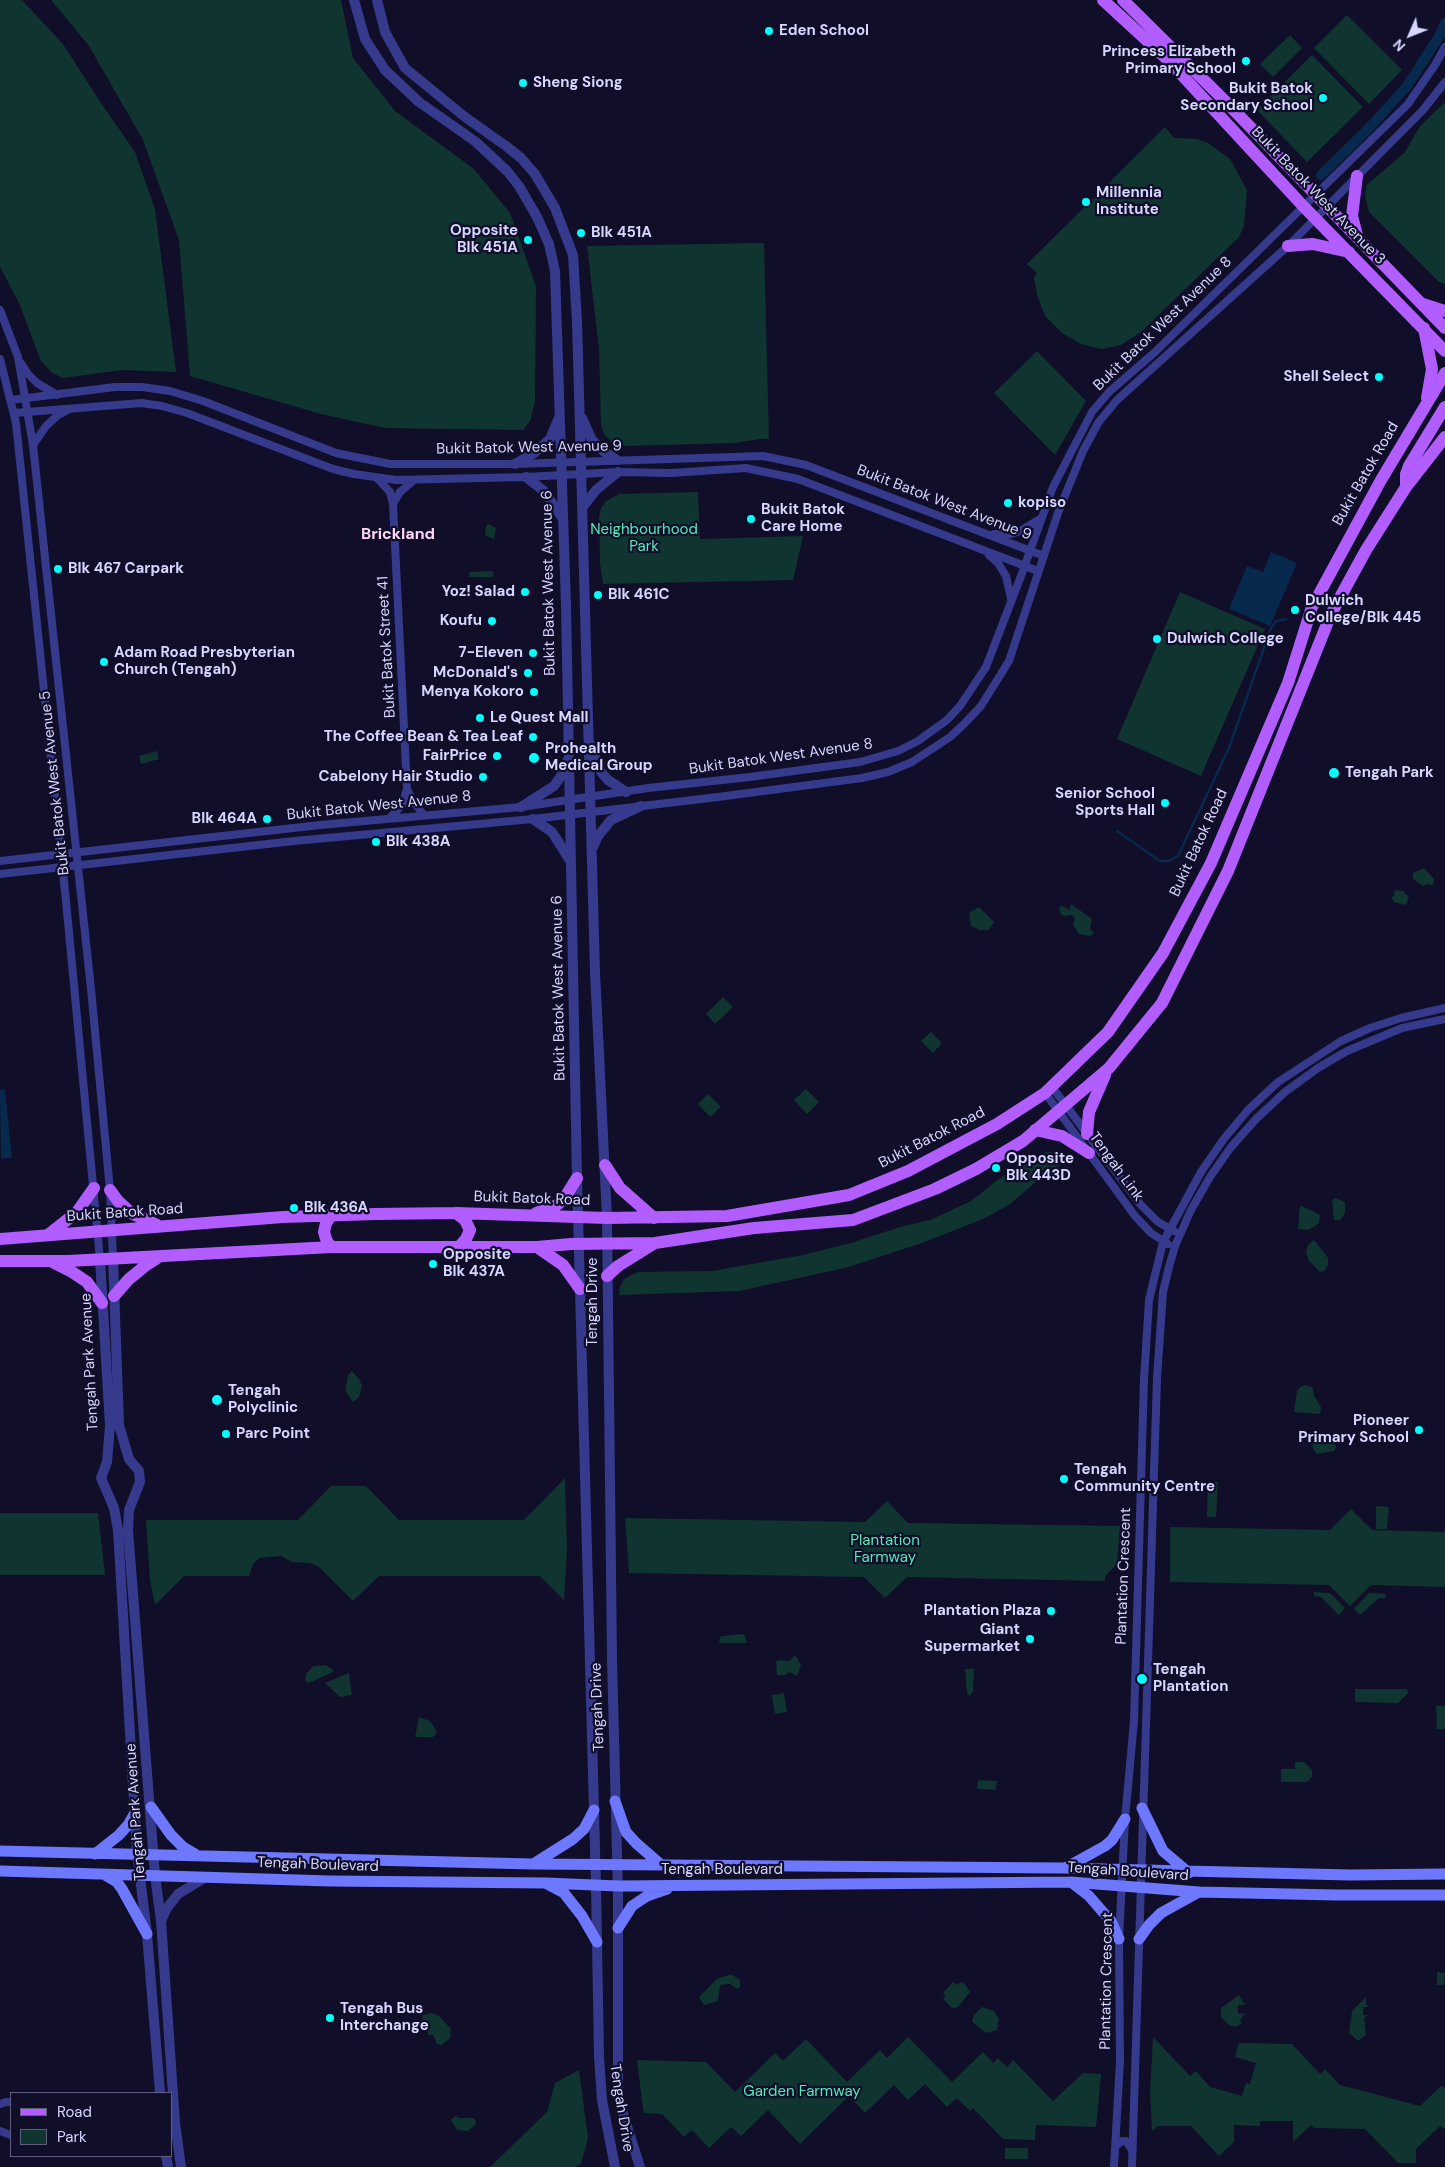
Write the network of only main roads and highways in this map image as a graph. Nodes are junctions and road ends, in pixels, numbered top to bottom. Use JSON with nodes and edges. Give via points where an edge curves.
{"nodes":[{"id":1,"x":1103,"y":0,"type":"edge"},
{"id":2,"x":1123,"y":0,"type":"edge"},
{"id":3,"x":1357,"y":176,"type":"road end"},
{"id":4,"x":1357,"y":237,"type":"junction"},
{"id":5,"x":1288,"y":246,"type":"road end"},
{"id":6,"x":1349,"y":252,"type":"junction"},
{"id":7,"x":1419,"y":302,"type":"junction"},
{"id":8,"x":1445,"y":311,"type":"edge"},
{"id":9,"x":1424,"y":328,"type":"junction"},
{"id":10,"x":1445,"y":328,"type":"edge"},
{"id":11,"x":1445,"y":351,"type":"edge"},
{"id":12,"x":1445,"y":373,"type":"edge"},
{"id":13,"x":1425,"y":405,"type":"junction"},
{"id":14,"x":1445,"y":407,"type":"edge"},
{"id":15,"x":1445,"y":438,"type":"edge"},
{"id":16,"x":1406,"y":487,"type":"junction"},
{"id":17,"x":1109,"y":1068,"type":"junction"},
{"id":18,"x":1035,"y":1130,"type":"junction"},
{"id":19,"x":1087,"y":1134,"type":"road end"},
{"id":20,"x":1090,"y":1153,"type":"road end"},
{"id":21,"x":605,"y":1165,"type":"road end"},
{"id":22,"x":577,"y":1178,"type":"road end"},
{"id":23,"x":94,"y":1188,"type":"road end"},
{"id":24,"x":110,"y":1190,"type":"road end"},
{"id":25,"x":456,"y":1213,"type":"junction"},
{"id":26,"x":331,"y":1216,"type":"junction"},
{"id":27,"x":526,"y":1216,"type":"junction"},
{"id":28,"x":654,"y":1218,"type":"junction"},
{"id":29,"x":161,"y":1226,"type":"junction"},
{"id":30,"x":48,"y":1235,"type":"junction"},
{"id":31,"x":0,"y":1239,"type":"edge"},
{"id":32,"x":655,"y":1243,"type":"junction"},
{"id":33,"x":332,"y":1247,"type":"junction"},
{"id":34,"x":459,"y":1247,"type":"junction"},
{"id":35,"x":536,"y":1247,"type":"junction"},
{"id":36,"x":161,"y":1256,"type":"junction"},
{"id":37,"x":0,"y":1261,"type":"edge"},
{"id":38,"x":50,"y":1261,"type":"junction"},
{"id":39,"x":607,"y":1276,"type":"road end"},
{"id":40,"x":580,"y":1289,"type":"road end"},
{"id":41,"x":114,"y":1296,"type":"road end"},
{"id":42,"x":102,"y":1303,"type":"road end"},
{"id":43,"x":615,"y":1801,"type":"road end"},
{"id":44,"x":151,"y":1807,"type":"road end"},
{"id":45,"x":1142,"y":1808,"type":"road end"},
{"id":46,"x":594,"y":1810,"type":"road end"},
{"id":47,"x":135,"y":1813,"type":"road end"},
{"id":48,"x":1124,"y":1818,"type":"road end"},
{"id":49,"x":0,"y":1852,"type":"edge"},
{"id":50,"x":95,"y":1854,"type":"junction"},
{"id":51,"x":197,"y":1855,"type":"junction"},
{"id":52,"x":533,"y":1864,"type":"junction"},
{"id":53,"x":660,"y":1864,"type":"junction"},
{"id":54,"x":1063,"y":1868,"type":"junction"},
{"id":55,"x":0,"y":1871,"type":"edge"},
{"id":56,"x":1189,"y":1873,"type":"junction"},
{"id":57,"x":104,"y":1874,"type":"junction"},
{"id":58,"x":1445,"y":1874,"type":"edge"},
{"id":59,"x":1072,"y":1882,"type":"junction"},
{"id":60,"x":546,"y":1883,"type":"junction"},
{"id":61,"x":676,"y":1886,"type":"junction"},
{"id":62,"x":1199,"y":1892,"type":"junction"},
{"id":63,"x":1445,"y":1895,"type":"edge"},
{"id":64,"x":618,"y":1928,"type":"road end"},
{"id":65,"x":147,"y":1934,"type":"road end"},
{"id":66,"x":1139,"y":1938,"type":"road end"},
{"id":67,"x":1120,"y":1939,"type":"road end"},
{"id":68,"x":597,"y":1942,"type":"road end"}],
"edges":[{"from":1,"to":6,"type":"main road","name":"Bukit Batok West Avenue 3","via":[[1167,59]]},
{"from":2,"to":4,"type":"main road","name":"Bukit Batok West Avenue 3"},
{"from":3,"to":4,"type":"main road","via":[[1352,216]]},
{"from":4,"to":7,"type":"main road","name":"Bukit Batok West Avenue 3"},
{"from":5,"to":6,"type":"main road","via":[[1313,244]]},
{"from":6,"to":9,"type":"main road","name":"Bukit Batok West Avenue 3"},
{"from":7,"to":8,"type":"main road"},
{"from":7,"to":10,"type":"main road","name":"Bukit Batok West Avenue 3"},
{"from":9,"to":11,"type":"main road","name":"Bukit Batok West Avenue 3"},
{"from":9,"to":13,"type":"main road","via":[[1432,369]]},
{"from":12,"to":13,"type":"main road","name":"Bukit Batok Road"},
{"from":13,"to":28,"type":"main road","name":"Bukit Batok Road","via":[[1312,607],[1288,683],[1211,862],[1163,953],[1108,1032],[1048,1090],[959,1146],[908,1171],[849,1195],[727,1216]]},
{"from":14,"to":16,"type":"main road","via":[[1409,466]]},
{"from":15,"to":16,"type":"main road"},
{"from":16,"to":17,"type":"main road","via":[[1366,550],[1332,614],[1228,871],[1189,952],[1162,1002]]},
{"from":17,"to":18,"type":"main road"},
{"from":17,"to":19,"type":"main road","via":[[1089,1112]]},
{"from":18,"to":20,"type":"main road","via":[[1062,1136]]},
{"from":18,"to":32,"type":"main road","via":[[1023,1141],[968,1173],[853,1220],[754,1228]]},
{"from":21,"to":28,"type":"main road","via":[[620,1188]]},
{"from":22,"to":27,"type":"main road","via":[[557,1205]]},
{"from":23,"to":30,"type":"main road","via":[[77,1212]]},
{"from":24,"to":29,"type":"main road","via":[[131,1213]]},
{"from":25,"to":26,"type":"main road","name":"Bukit Batok Road"},
{"from":25,"to":27,"type":"main road","name":"Bukit Batok Road"},
{"from":25,"to":34,"type":"main road","via":[[470,1230]]},
{"from":26,"to":29,"type":"main road","name":"Bukit Batok Road"},
{"from":26,"to":33,"type":"main road","via":[[324,1232]]},
{"from":27,"to":28,"type":"main road","name":"Bukit Batok Road"},
{"from":29,"to":30,"type":"main road","name":"Bukit Batok Road"},
{"from":30,"to":31,"type":"main road","name":"Bukit Batok Road"},
{"from":32,"to":35,"type":"main road"},
{"from":32,"to":39,"type":"main road"},
{"from":33,"to":34,"type":"main road"},
{"from":33,"to":36,"type":"main road"},
{"from":34,"to":35,"type":"main road"},
{"from":35,"to":40,"type":"main road","via":[[562,1265]]},
{"from":36,"to":38,"type":"main road"},
{"from":36,"to":41,"type":"main road","via":[[145,1266]]},
{"from":37,"to":38,"type":"main road"},
{"from":38,"to":42,"type":"main road","via":[[87,1282]]},
{"from":43,"to":53,"type":"main road","via":[[626,1832]]},
{"from":44,"to":51,"type":"main road","via":[[183,1847]]},
{"from":45,"to":56,"type":"main road","via":[[1163,1852]]},
{"from":46,"to":52,"type":"main road","via":[[584,1829],[573,1839]]},
{"from":47,"to":50,"type":"main road","via":[[119,1835]]},
{"from":48,"to":54,"type":"main road","via":[[1105,1846]]},
{"from":49,"to":50,"type":"main road","name":"Tengah Boulevard"},
{"from":50,"to":51,"type":"main road","name":"Tengah Boulevard"},
{"from":51,"to":52,"type":"main road","name":"Tengah Boulevard"},
{"from":52,"to":53,"type":"main road","name":"Tengah Boulevard"},
{"from":53,"to":54,"type":"main road","name":"Tengah Boulevard"},
{"from":54,"to":56,"type":"main road","name":"Tengah Boulevard"},
{"from":55,"to":57,"type":"main road","name":"Tengah Boulevard"},
{"from":56,"to":58,"type":"main road","name":"Tengah Boulevard"},
{"from":57,"to":60,"type":"main road","name":"Tengah Boulevard"},
{"from":57,"to":65,"type":"main road","via":[[117,1882]]},
{"from":59,"to":61,"type":"main road","name":"Tengah Boulevard"},
{"from":59,"to":62,"type":"main road","name":"Tengah Boulevard"},
{"from":59,"to":67,"type":"main road","via":[[1111,1921]]},
{"from":60,"to":61,"type":"main road","name":"Tengah Boulevard"},
{"from":60,"to":68,"type":"main road","via":[[564,1893]]},
{"from":61,"to":64,"type":"main road","via":[[647,1896],[632,1906]]},
{"from":62,"to":63,"type":"main road","name":"Tengah Boulevard"},
{"from":62,"to":66,"type":"main road","via":[[1161,1913]]}]}
